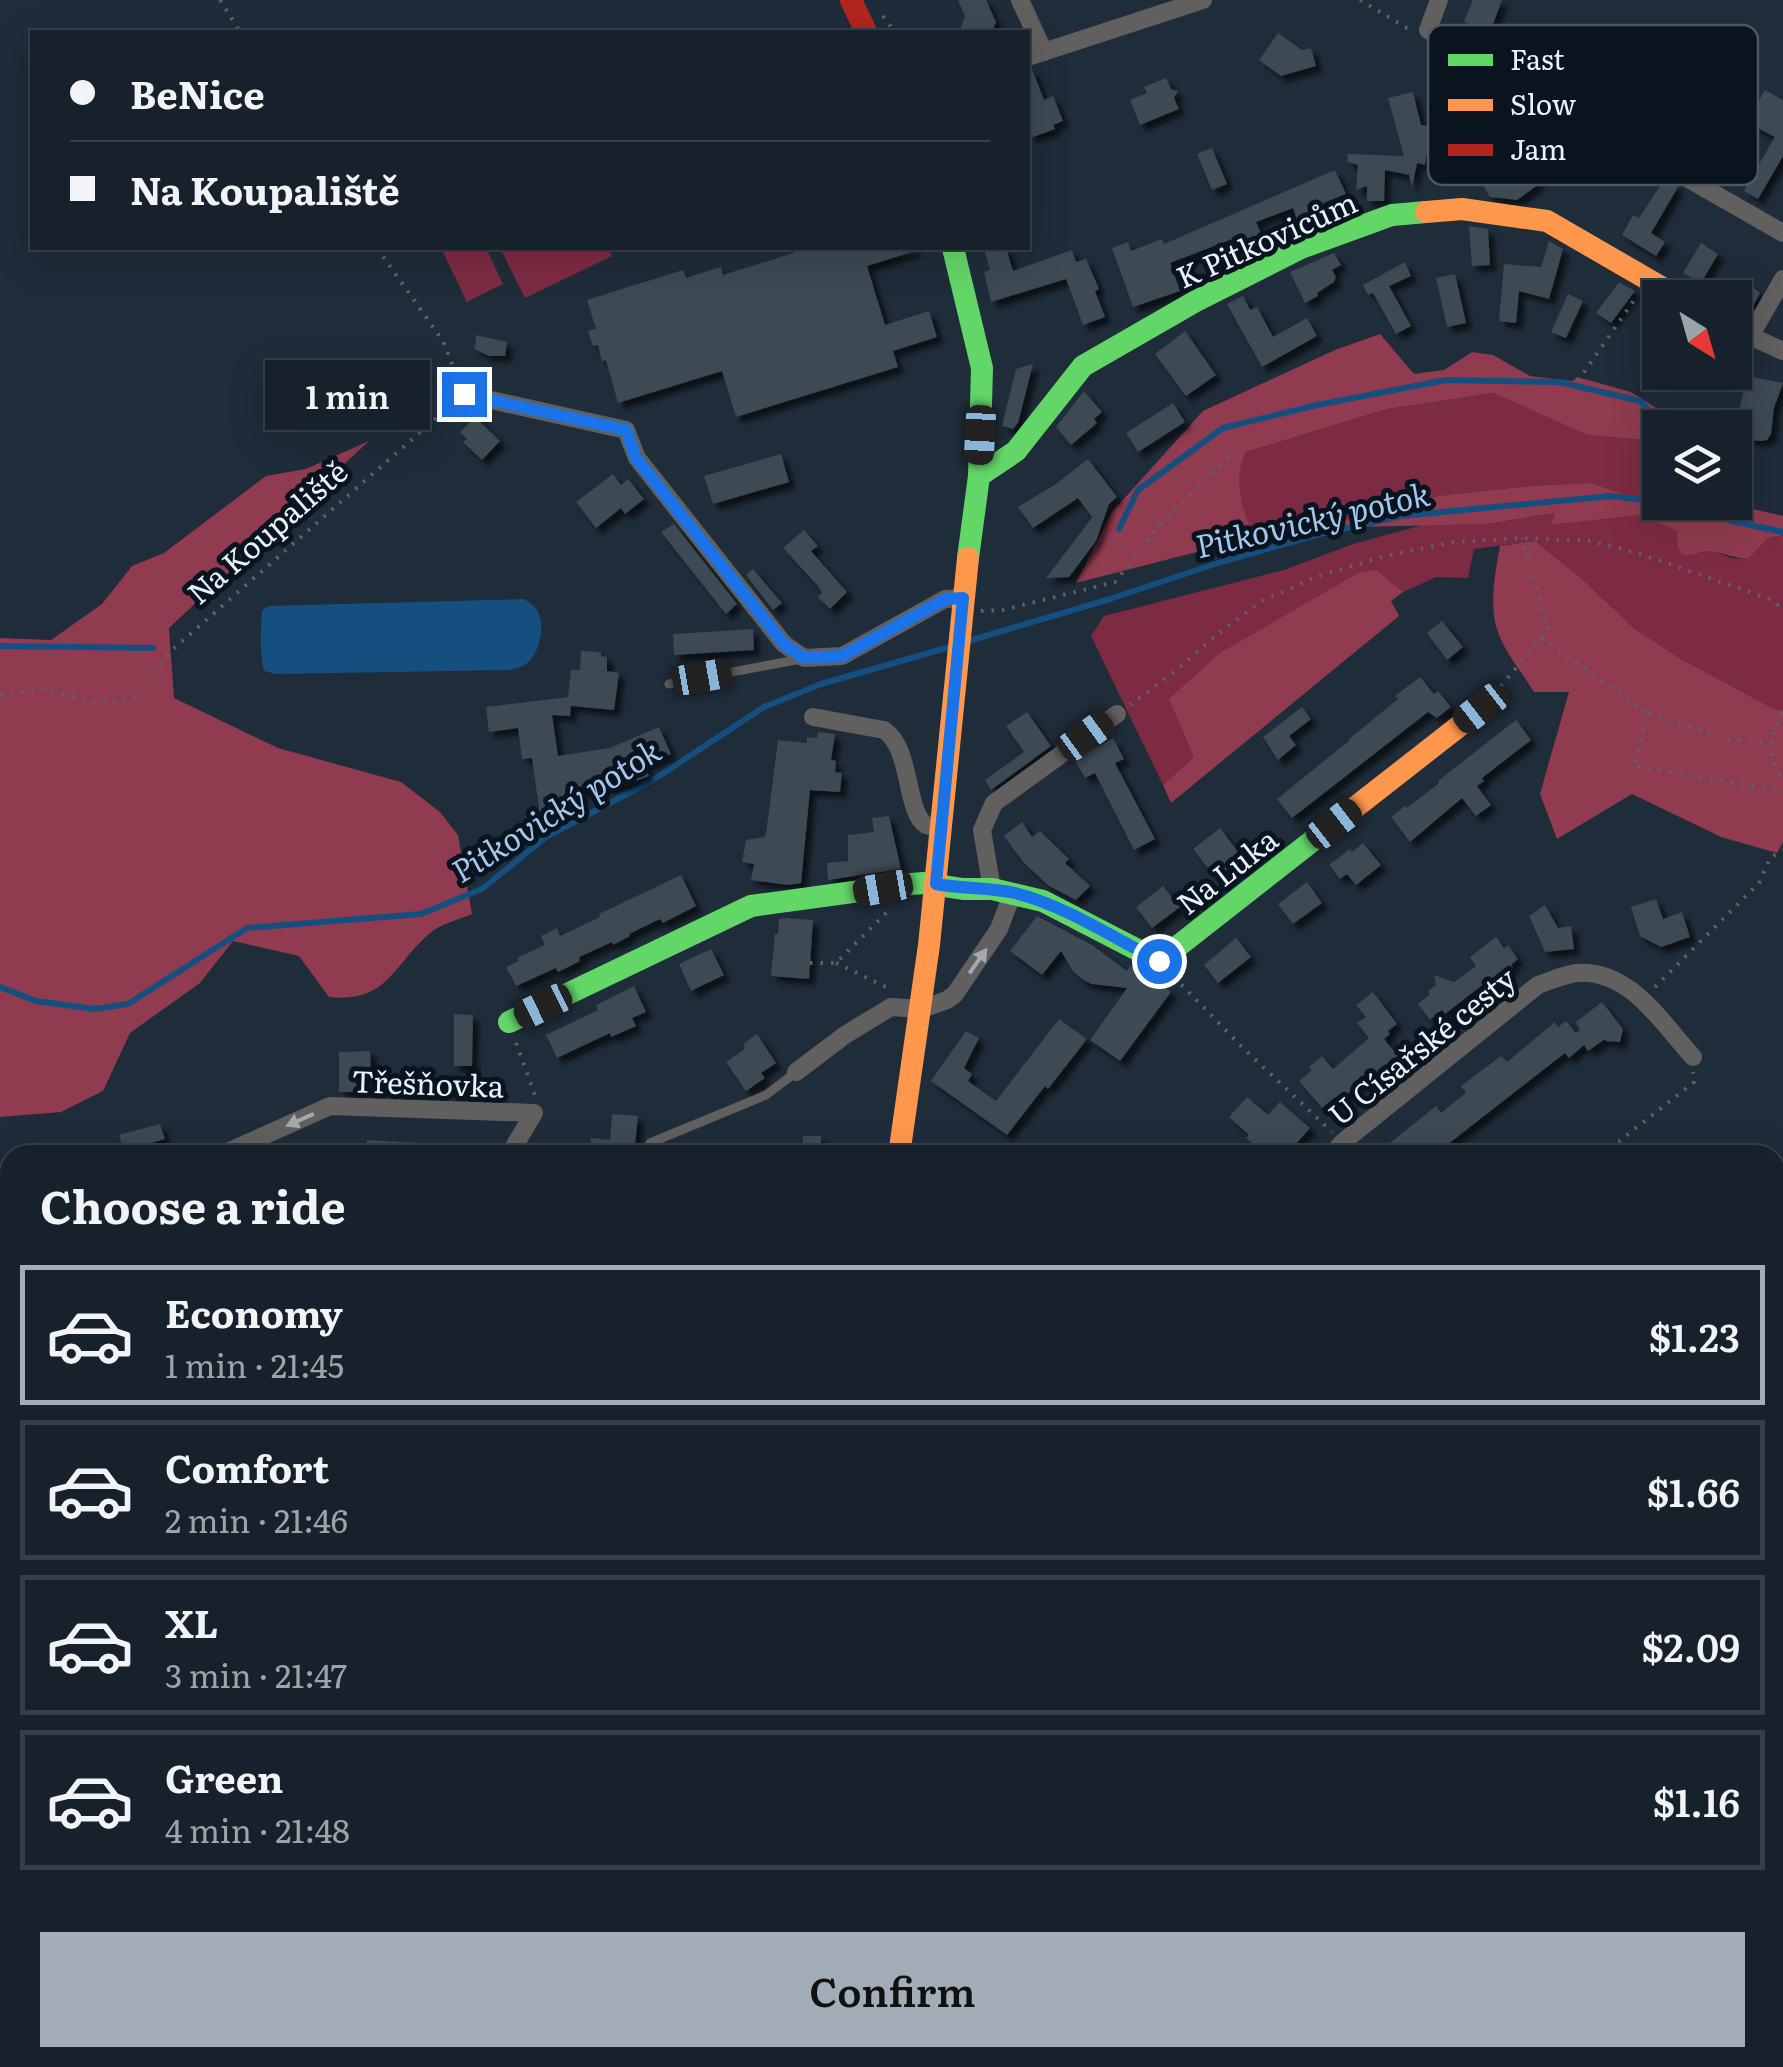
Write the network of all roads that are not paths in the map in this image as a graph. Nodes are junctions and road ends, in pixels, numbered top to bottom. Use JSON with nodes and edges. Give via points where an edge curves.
{"nodes":[{"id":1,"x":851,"y":0,"type":"edge"},
{"id":2,"x":1020,"y":0,"type":"edge"},
{"id":3,"x":1203,"y":0,"type":"edge"},
{"id":4,"x":1439,"y":0,"type":"edge"},
{"id":5,"x":1430,"y":25,"type":"edge"},
{"id":6,"x":865,"y":30,"type":"edge"},
{"id":7,"x":1029,"y":30,"type":"edge"},
{"id":8,"x":1036,"y":54,"type":"edge"},
{"id":9,"x":1699,"y":185,"type":"edge"},
{"id":10,"x":1783,"y":233,"type":"edge"},
{"id":11,"x":953,"y":250,"type":"edge"},
{"id":12,"x":1783,"y":279,"type":"edge"},
{"id":13,"x":1648,"y":280,"type":"edge"},
{"id":14,"x":1752,"y":321,"type":"edge"},
{"id":15,"x":1752,"y":338,"type":"edge"},
{"id":16,"x":1783,"y":351,"type":"edge"},
{"id":17,"x":464,"y":394,"type":"road end"},
{"id":18,"x":978,"y":476,"type":"junction"},
{"id":19,"x":962,"y":606,"type":"junction"},
{"id":20,"x":804,"y":658,"type":"junction"},
{"id":21,"x":669,"y":684,"type":"dead end"},
{"id":22,"x":1481,"y":708,"type":"road end"},
{"id":23,"x":1117,"y":714,"type":"road end"},
{"id":24,"x":812,"y":717,"type":"dead end"},
{"id":25,"x":942,"y":829,"type":"junction"},
{"id":26,"x":936,"y":884,"type":"junction"},
{"id":27,"x":1002,"y":891,"type":"junction"},
{"id":28,"x":922,"y":1010,"type":"junction"},
{"id":29,"x":508,"y":1022,"type":"road end"},
{"id":30,"x":1692,"y":1058,"type":"road end"},
{"id":31,"x":796,"y":1072,"type":"joint"},
{"id":32,"x":650,"y":1143,"type":"dead end"},
{"id":33,"x":243,"y":1145,"type":"edge"},
{"id":34,"x":515,"y":1145,"type":"edge"},
{"id":35,"x":901,"y":1145,"type":"edge"},
{"id":36,"x":1341,"y":1145,"type":"edge"}],
"edges":[{"from":1,"to":6,"type":"street"},
{"from":2,"to":7,"type":"street"},
{"from":3,"to":8,"type":"street"},
{"from":4,"to":5,"type":"street"},
{"from":9,"to":10,"type":"street"},
{"from":11,"to":18,"type":"street","via":[[982,368]]},
{"from":12,"to":14,"type":"street"},
{"from":13,"to":18,"type":"street","name":"K Pitkovicům","via":[[1547,221],[1462,209],[1392,215],[1301,248],[1083,366],[1016,451]]},
{"from":15,"to":16,"type":"street"},
{"from":17,"to":20,"type":"street","via":[[626,430],[636,458],[784,644]]},
{"from":18,"to":19,"type":"street"},
{"from":19,"to":20,"type":"street","via":[[946,599],[842,656]]},
{"from":19,"to":25,"type":"street"},
{"from":20,"to":21,"type":"lane"},
{"from":22,"to":27,"type":"street","name":"Na Luka","via":[[1159,961],[1043,901]]},
{"from":23,"to":27,"type":"street","via":[[994,803],[982,830]]},
{"from":24,"to":25,"type":"street","via":[[893,736],[919,817]]},
{"from":25,"to":26,"type":"street"},
{"from":26,"to":27,"type":"street"},
{"from":26,"to":28,"type":"street"},
{"from":26,"to":29,"type":"street","via":[[751,906]]},
{"from":28,"to":27,"type":"street","one_way":true,"via":[[954,994],[1000,929]]},
{"from":28,"to":31,"type":"street","via":[[891,1007]]},
{"from":28,"to":35,"type":"street"},
{"from":30,"to":36,"type":"street","name":"U Císařské cesty","via":[[1631,990],[1598,974],[1572,974],[1538,985]]},
{"from":31,"to":32,"type":"lane","via":[[766,1095]]},
{"from":34,"to":33,"type":"street","name":"Třešňovka","one_way":true,"via":[[534,1113],[330,1106]]}]}
